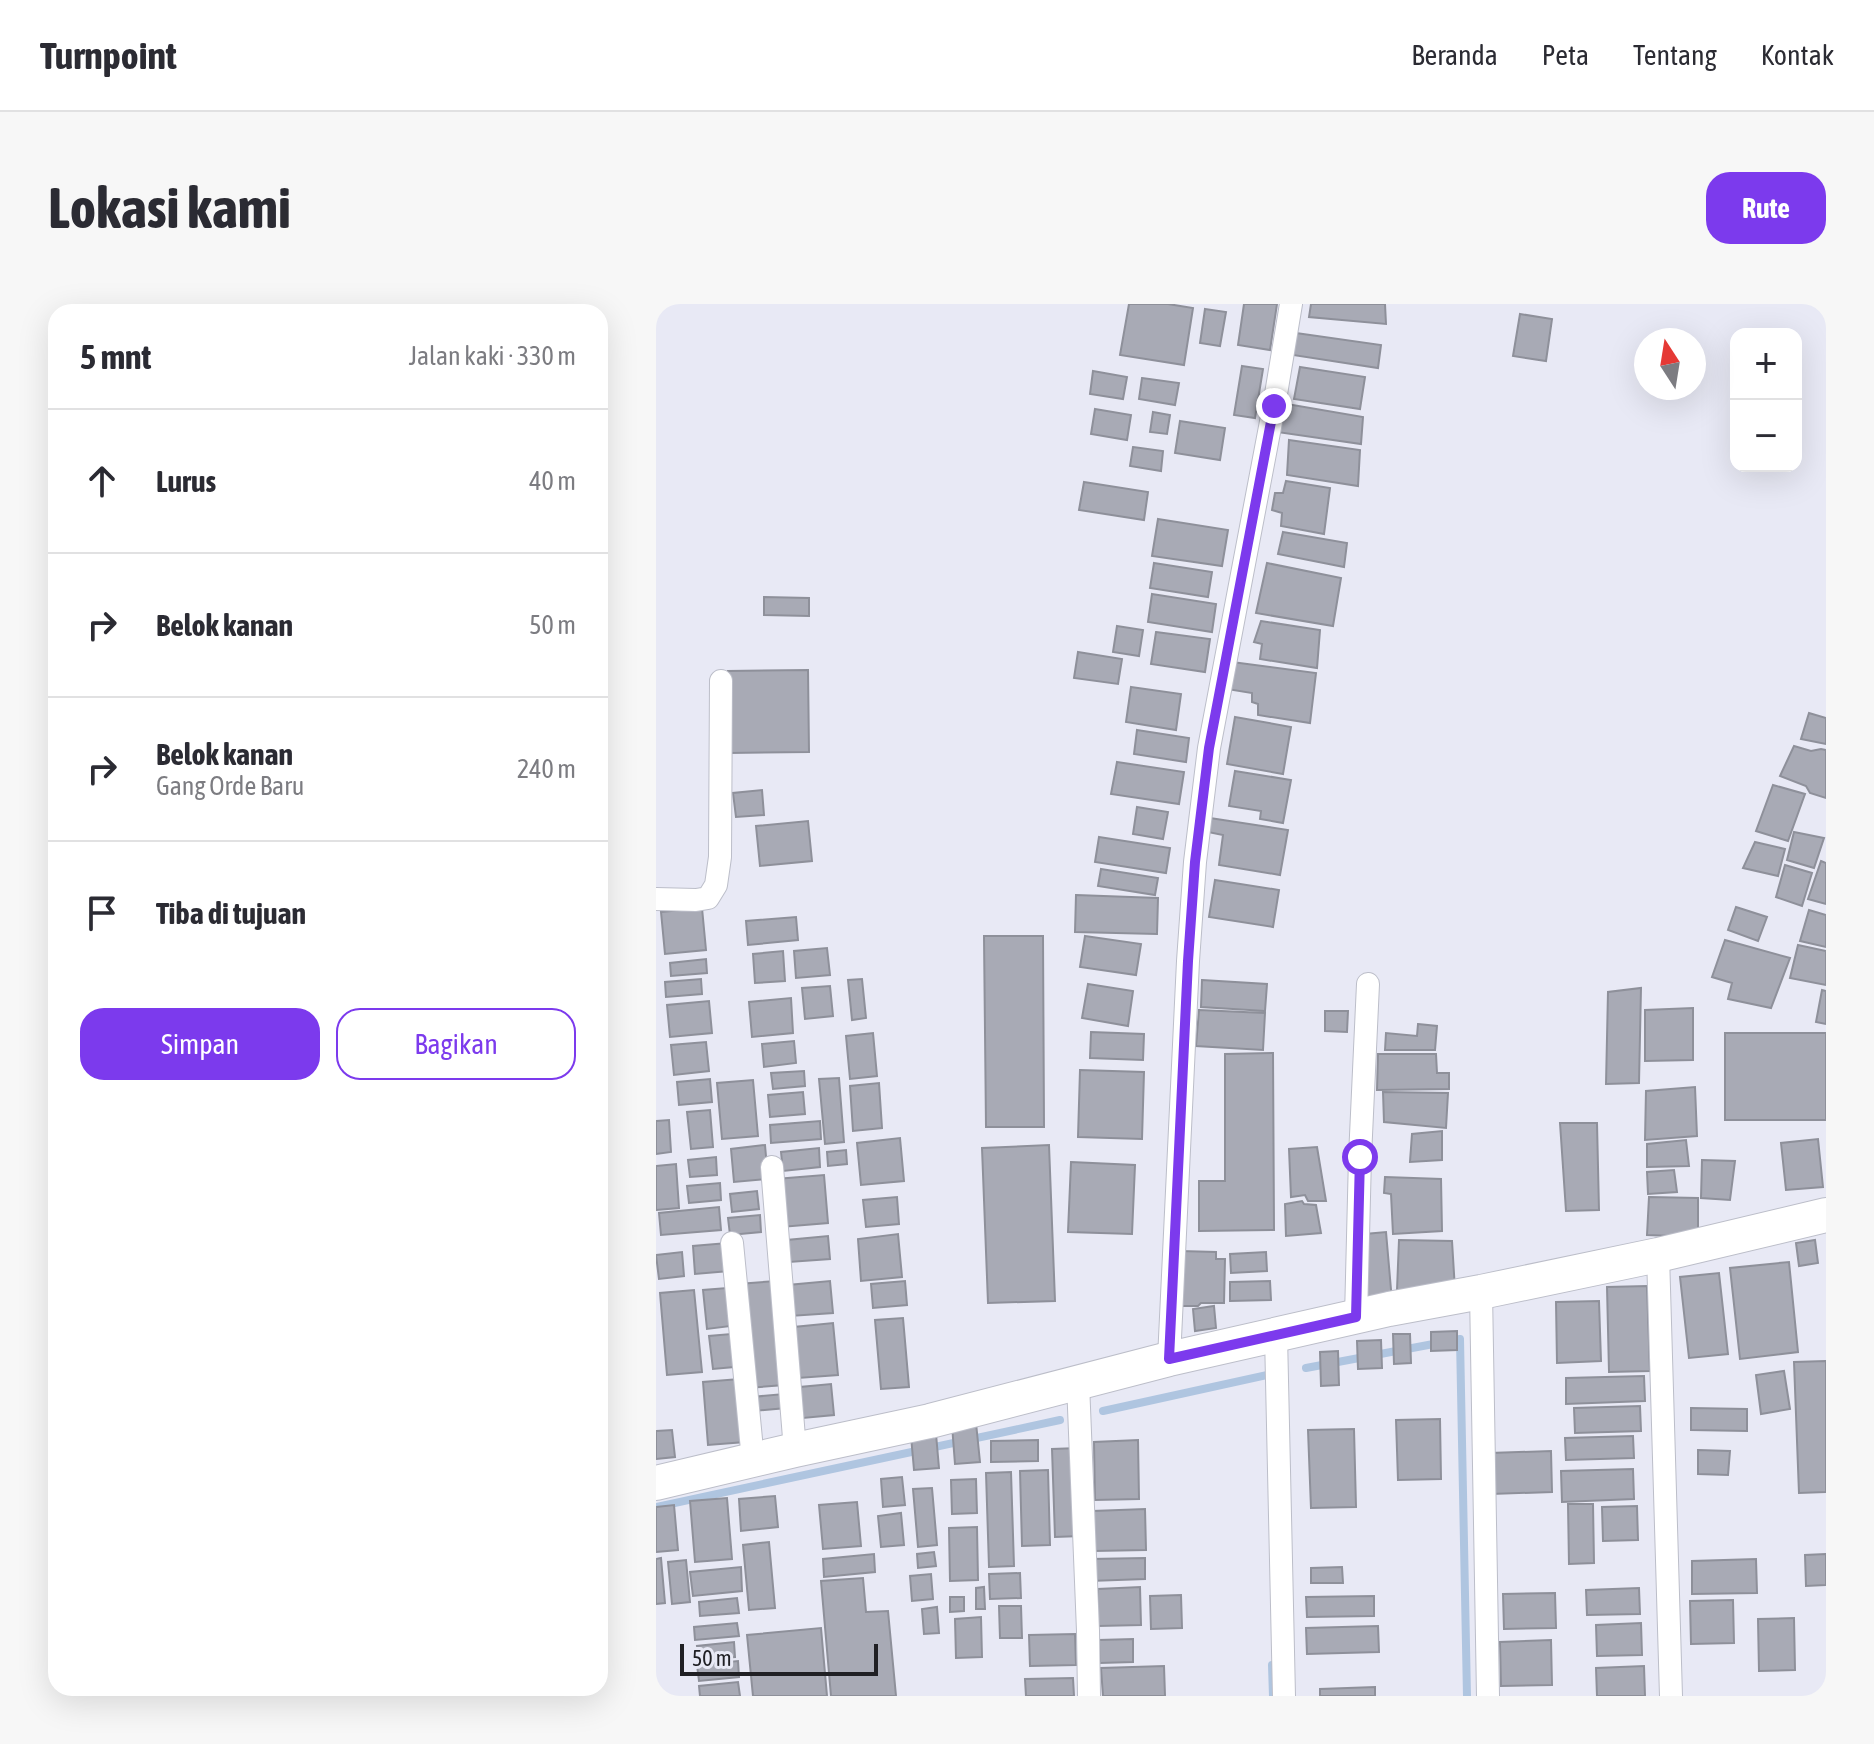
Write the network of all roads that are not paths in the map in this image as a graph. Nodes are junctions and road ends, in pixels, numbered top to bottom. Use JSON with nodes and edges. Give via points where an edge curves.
{"nodes":[{"id":1,"x":1291,"y":304,"type":"edge"},
{"id":2,"x":721,"y":681,"type":"dead end"},
{"id":3,"x":656,"y":899,"type":"edge"},
{"id":4,"x":1368,"y":984,"type":"dead end"},
{"id":5,"x":772,"y":1167,"type":"dead end"},
{"id":6,"x":1826,"y":1215,"type":"edge"},
{"id":7,"x":732,"y":1243,"type":"dead end"},
{"id":8,"x":1658,"y":1255,"type":"junction"},
{"id":9,"x":1481,"y":1292,"type":"junction"},
{"id":10,"x":1356,"y":1317,"type":"junction"},
{"id":11,"x":1276,"y":1335,"type":"junction"},
{"id":12,"x":1169,"y":1359,"type":"junction"},
{"id":13,"x":1078,"y":1383,"type":"junction"},
{"id":14,"x":795,"y":1450,"type":"junction"},
{"id":15,"x":753,"y":1460,"type":"junction"},
{"id":16,"x":656,"y":1483,"type":"edge"},
{"id":17,"x":1089,"y":1696,"type":"edge"},
{"id":18,"x":1284,"y":1696,"type":"edge"},
{"id":19,"x":1488,"y":1696,"type":"edge"},
{"id":20,"x":1671,"y":1696,"type":"edge"}],
"edges":[{"from":1,"to":12,"type":"street","via":[[1209,748],[1195,862]]},
{"from":2,"to":3,"type":"street","via":[[716,885],[708,898]]},
{"from":4,"to":10,"type":"street"},
{"from":5,"to":14,"type":"street"},
{"from":6,"to":8,"type":"main road"},
{"from":7,"to":15,"type":"street"},
{"from":8,"to":9,"type":"main road"},
{"from":8,"to":20,"type":"street"},
{"from":9,"to":10,"type":"main road"},
{"from":9,"to":19,"type":"street"},
{"from":10,"to":11,"type":"main road"},
{"from":11,"to":12,"type":"main road"},
{"from":11,"to":18,"type":"street"},
{"from":12,"to":13,"type":"main road"},
{"from":13,"to":14,"type":"main road"},
{"from":13,"to":17,"type":"street"},
{"from":14,"to":15,"type":"main road"},
{"from":15,"to":16,"type":"main road"}]}
